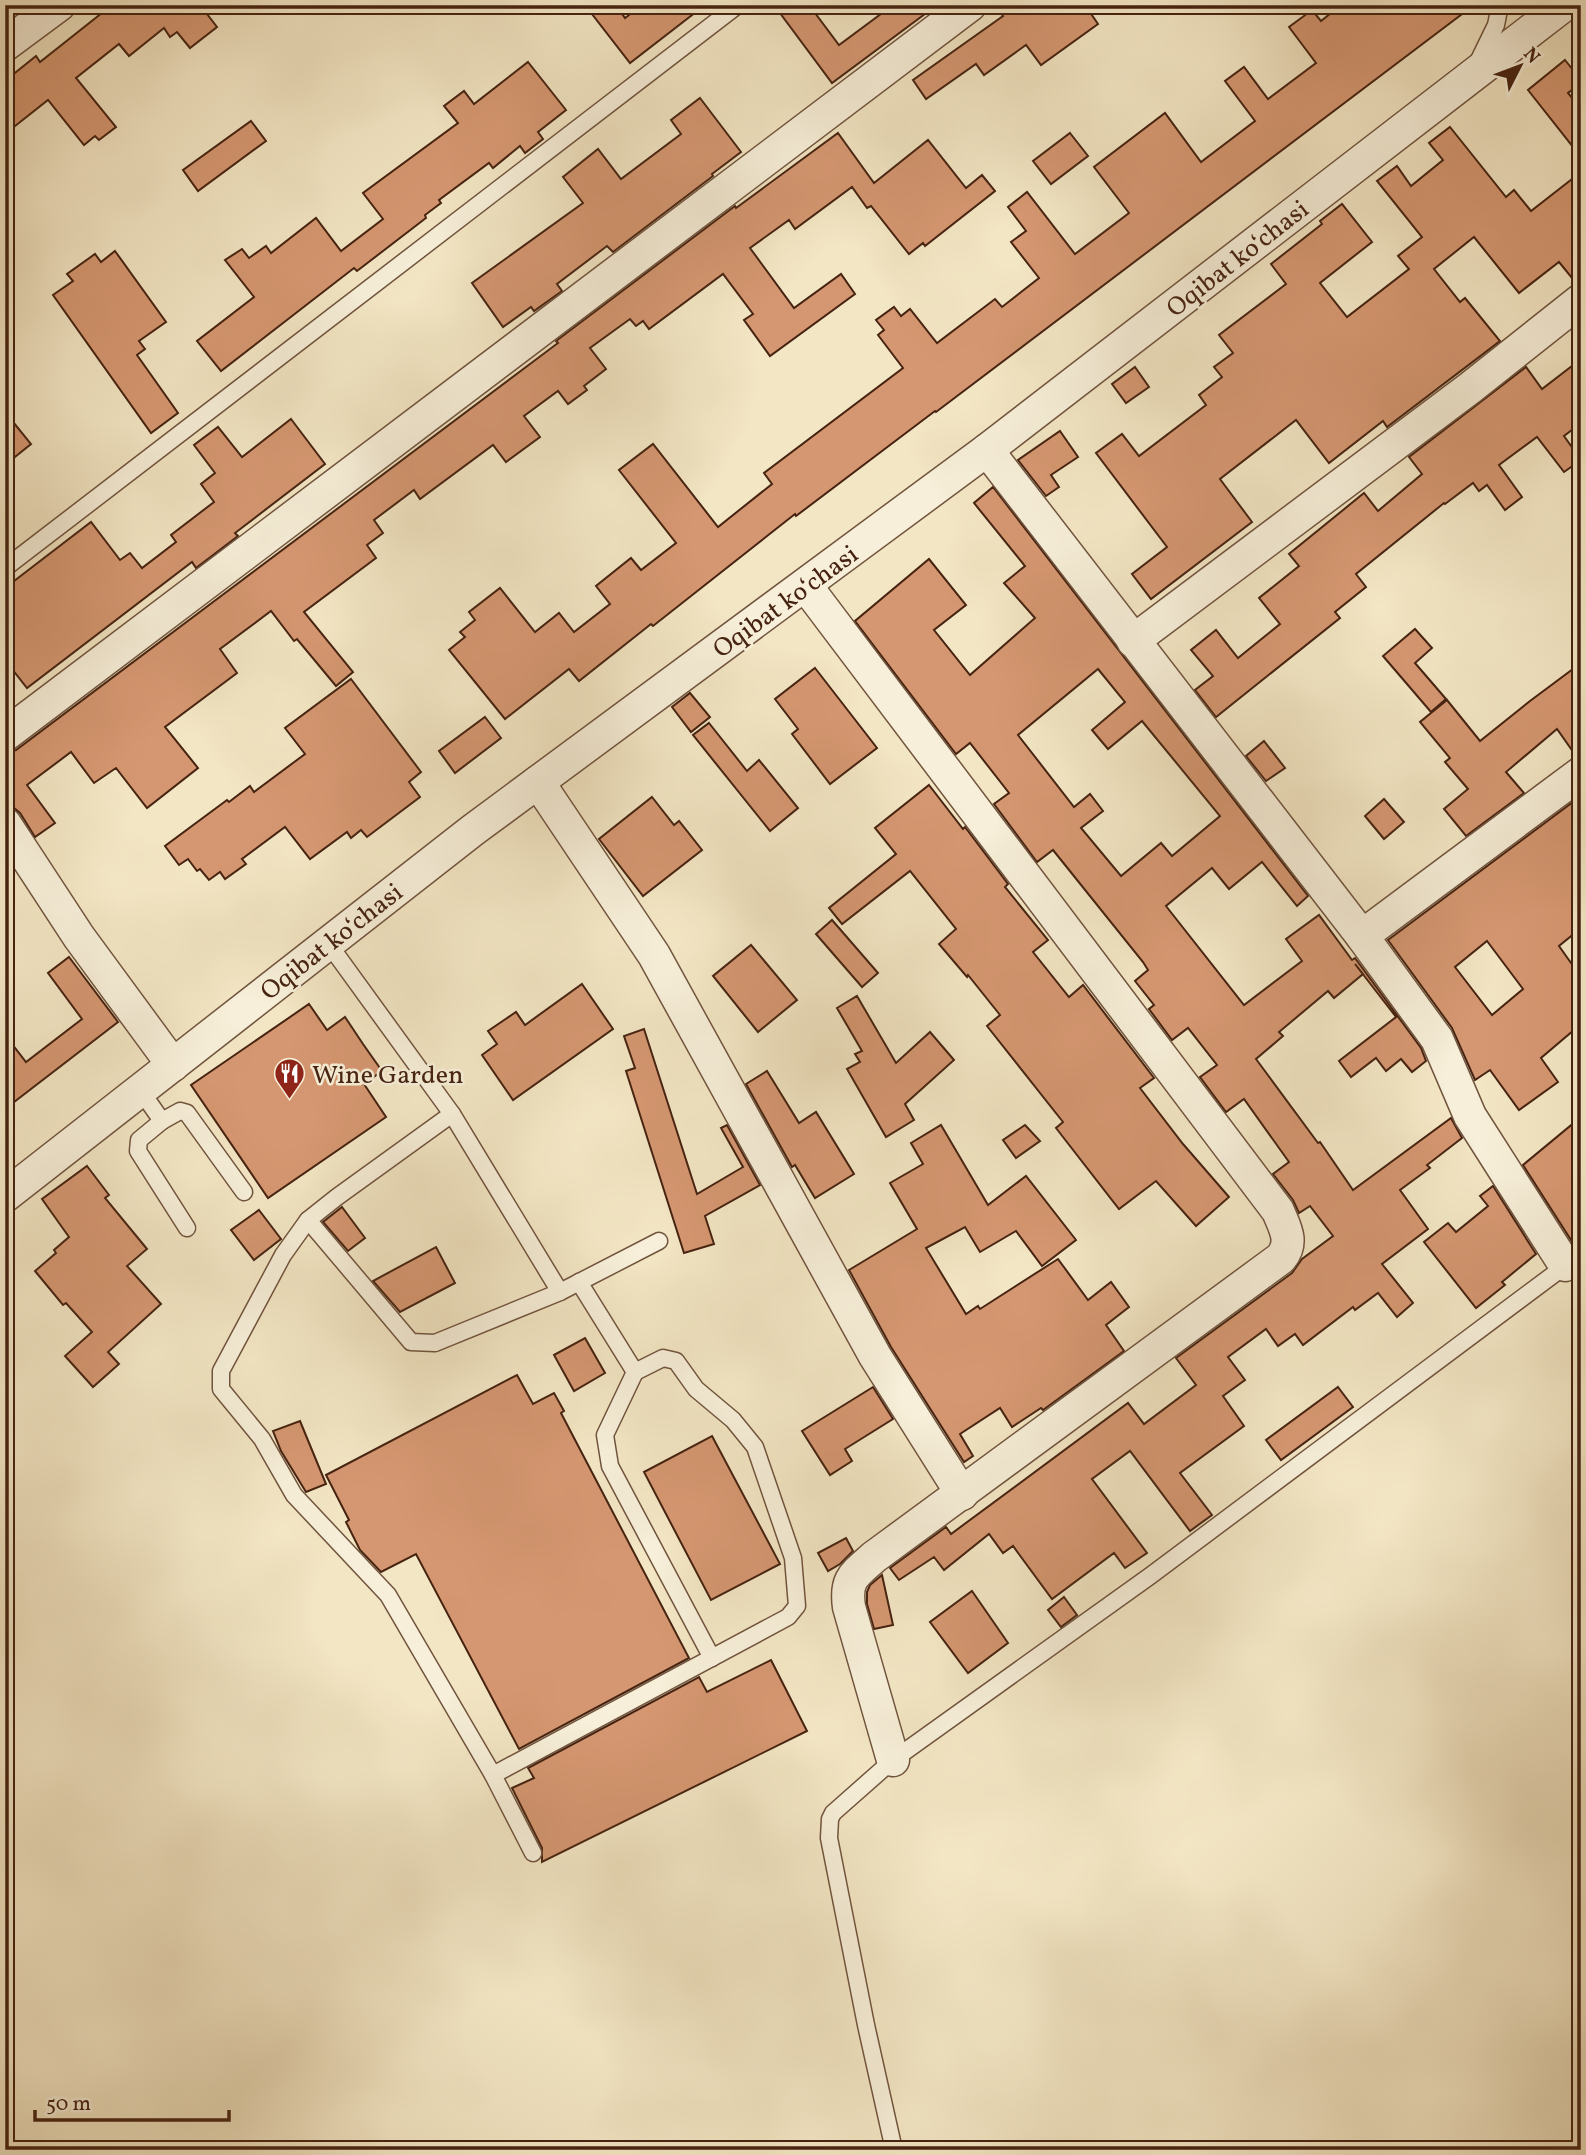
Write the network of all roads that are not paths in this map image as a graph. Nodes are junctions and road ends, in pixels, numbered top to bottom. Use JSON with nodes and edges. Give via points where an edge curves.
{"nodes":[{"id":1,"x":59,"y":5,"type":"edge"},
{"id":2,"x":738,"y":5,"type":"edge"},
{"id":3,"x":970,"y":5,"type":"edge"},
{"id":4,"x":1500,"y":5,"type":"edge"},
{"id":5,"x":1564,"y":5,"type":"edge"},
{"id":6,"x":5,"y":45,"type":"edge"},
{"id":7,"x":1470,"y":79,"type":"junction"},
{"id":8,"x":1581,"y":300,"type":"edge"},
{"id":9,"x":988,"y":450,"type":"junction"},
{"id":10,"x":5,"y":568,"type":"edge"},
{"id":11,"x":806,"y":586,"type":"junction"},
{"id":12,"x":1133,"y":640,"type":"junction"},
{"id":13,"x":5,"y":735,"type":"edge"},
{"id":14,"x":1581,"y":773,"type":"edge"},
{"id":15,"x":538,"y":782,"type":"junction"},
{"id":16,"x":5,"y":824,"type":"edge"},
{"id":17,"x":1362,"y":936,"type":"junction"},
{"id":18,"x":328,"y":943,"type":"junction"},
{"id":19,"x":173,"y":1065,"type":"junction"},
{"id":20,"x":141,"y":1091,"type":"junction"},
{"id":21,"x":452,"y":1114,"type":"junction"},
{"id":22,"x":162,"y":1121,"type":"junction"},
{"id":23,"x":244,"y":1192,"type":"dead end"},
{"id":24,"x":5,"y":1196,"type":"edge"},
{"id":25,"x":308,"y":1220,"type":"junction"},
{"id":26,"x":187,"y":1227,"type":"dead end"},
{"id":27,"x":659,"y":1241,"type":"dead end"},
{"id":28,"x":1573,"y":1260,"type":"edge"},
{"id":29,"x":579,"y":1282,"type":"junction"},
{"id":30,"x":560,"y":1292,"type":"junction"},
{"id":31,"x":635,"y":1373,"type":"junction"},
{"id":32,"x":962,"y":1494,"type":"junction"},
{"id":33,"x":712,"y":1658,"type":"junction"},
{"id":34,"x":893,"y":1760,"type":"junction"},
{"id":35,"x":493,"y":1775,"type":"junction"},
{"id":36,"x":533,"y":1853,"type":"dead end"},
{"id":37,"x":894,"y":2150,"type":"edge"}],
"edges":[{"from":1,"to":6,"type":"street"},
{"from":2,"to":10,"type":"lane"},
{"from":3,"to":13,"type":"street"},
{"from":4,"to":7,"type":"lane","via":[[1496,25]]},
{"from":5,"to":7,"type":"street","name":"Oqibat koʻchasi"},
{"from":7,"to":9,"type":"street","name":"Oqibat koʻchasi"},
{"from":8,"to":12,"type":"street"},
{"from":9,"to":11,"type":"street","name":"Oqibat koʻchasi"},
{"from":9,"to":12,"type":"street"},
{"from":11,"to":15,"type":"street","name":"Oqibat koʻchasi"},
{"from":11,"to":32,"type":"street","via":[[1278,1212],[1289,1243],[1281,1258]]},
{"from":12,"to":17,"type":"street"},
{"from":14,"to":17,"type":"street"},
{"from":15,"to":18,"type":"street","name":"Oqibat koʻchasi"},
{"from":15,"to":32,"type":"street","via":[[654,955],[875,1356]]},
{"from":16,"to":19,"type":"street","via":[[79,937]]},
{"from":17,"to":28,"type":"street","via":[[1437,1039],[1470,1116]]},
{"from":18,"to":19,"type":"street","name":"Oqibat koʻchasi"},
{"from":18,"to":21,"type":"lane"},
{"from":19,"to":20,"type":"street","name":"Oqibat koʻchasi"},
{"from":20,"to":22,"type":"lane"},
{"from":20,"to":24,"type":"street","name":"Oqibat koʻchasi"},
{"from":21,"to":25,"type":"lane"},
{"from":21,"to":30,"type":"lane"},
{"from":22,"to":23,"type":"lane","via":[[180,1111],[187,1113]]},
{"from":22,"to":26,"type":"lane","via":[[139,1140],[138,1151]]},
{"from":25,"to":30,"type":"lane","via":[[411,1342],[435,1343]]},
{"from":25,"to":35,"type":"lane","via":[[283,1255],[221,1371],[221,1389],[262,1439],[295,1495],[388,1595]]},
{"from":27,"to":29,"type":"lane"},
{"from":28,"to":34,"type":"lane","via":[[1150,1576]]},
{"from":29,"to":30,"type":"lane"},
{"from":29,"to":31,"type":"lane"},
{"from":31,"to":33,"type":"lane","via":[[605,1435],[610,1466]]},
{"from":31,"to":33,"type":"lane","via":[[663,1358],[676,1362],[696,1389],[733,1420],[755,1447],[793,1558],[797,1606],[788,1617]]},
{"from":32,"to":34,"type":"street","via":[[874,1557],[853,1576],[847,1590]]},
{"from":33,"to":35,"type":"lane"},
{"from":34,"to":37,"type":"lane","via":[[833,1813],[829,1827]]},
{"from":35,"to":36,"type":"lane"}]}
